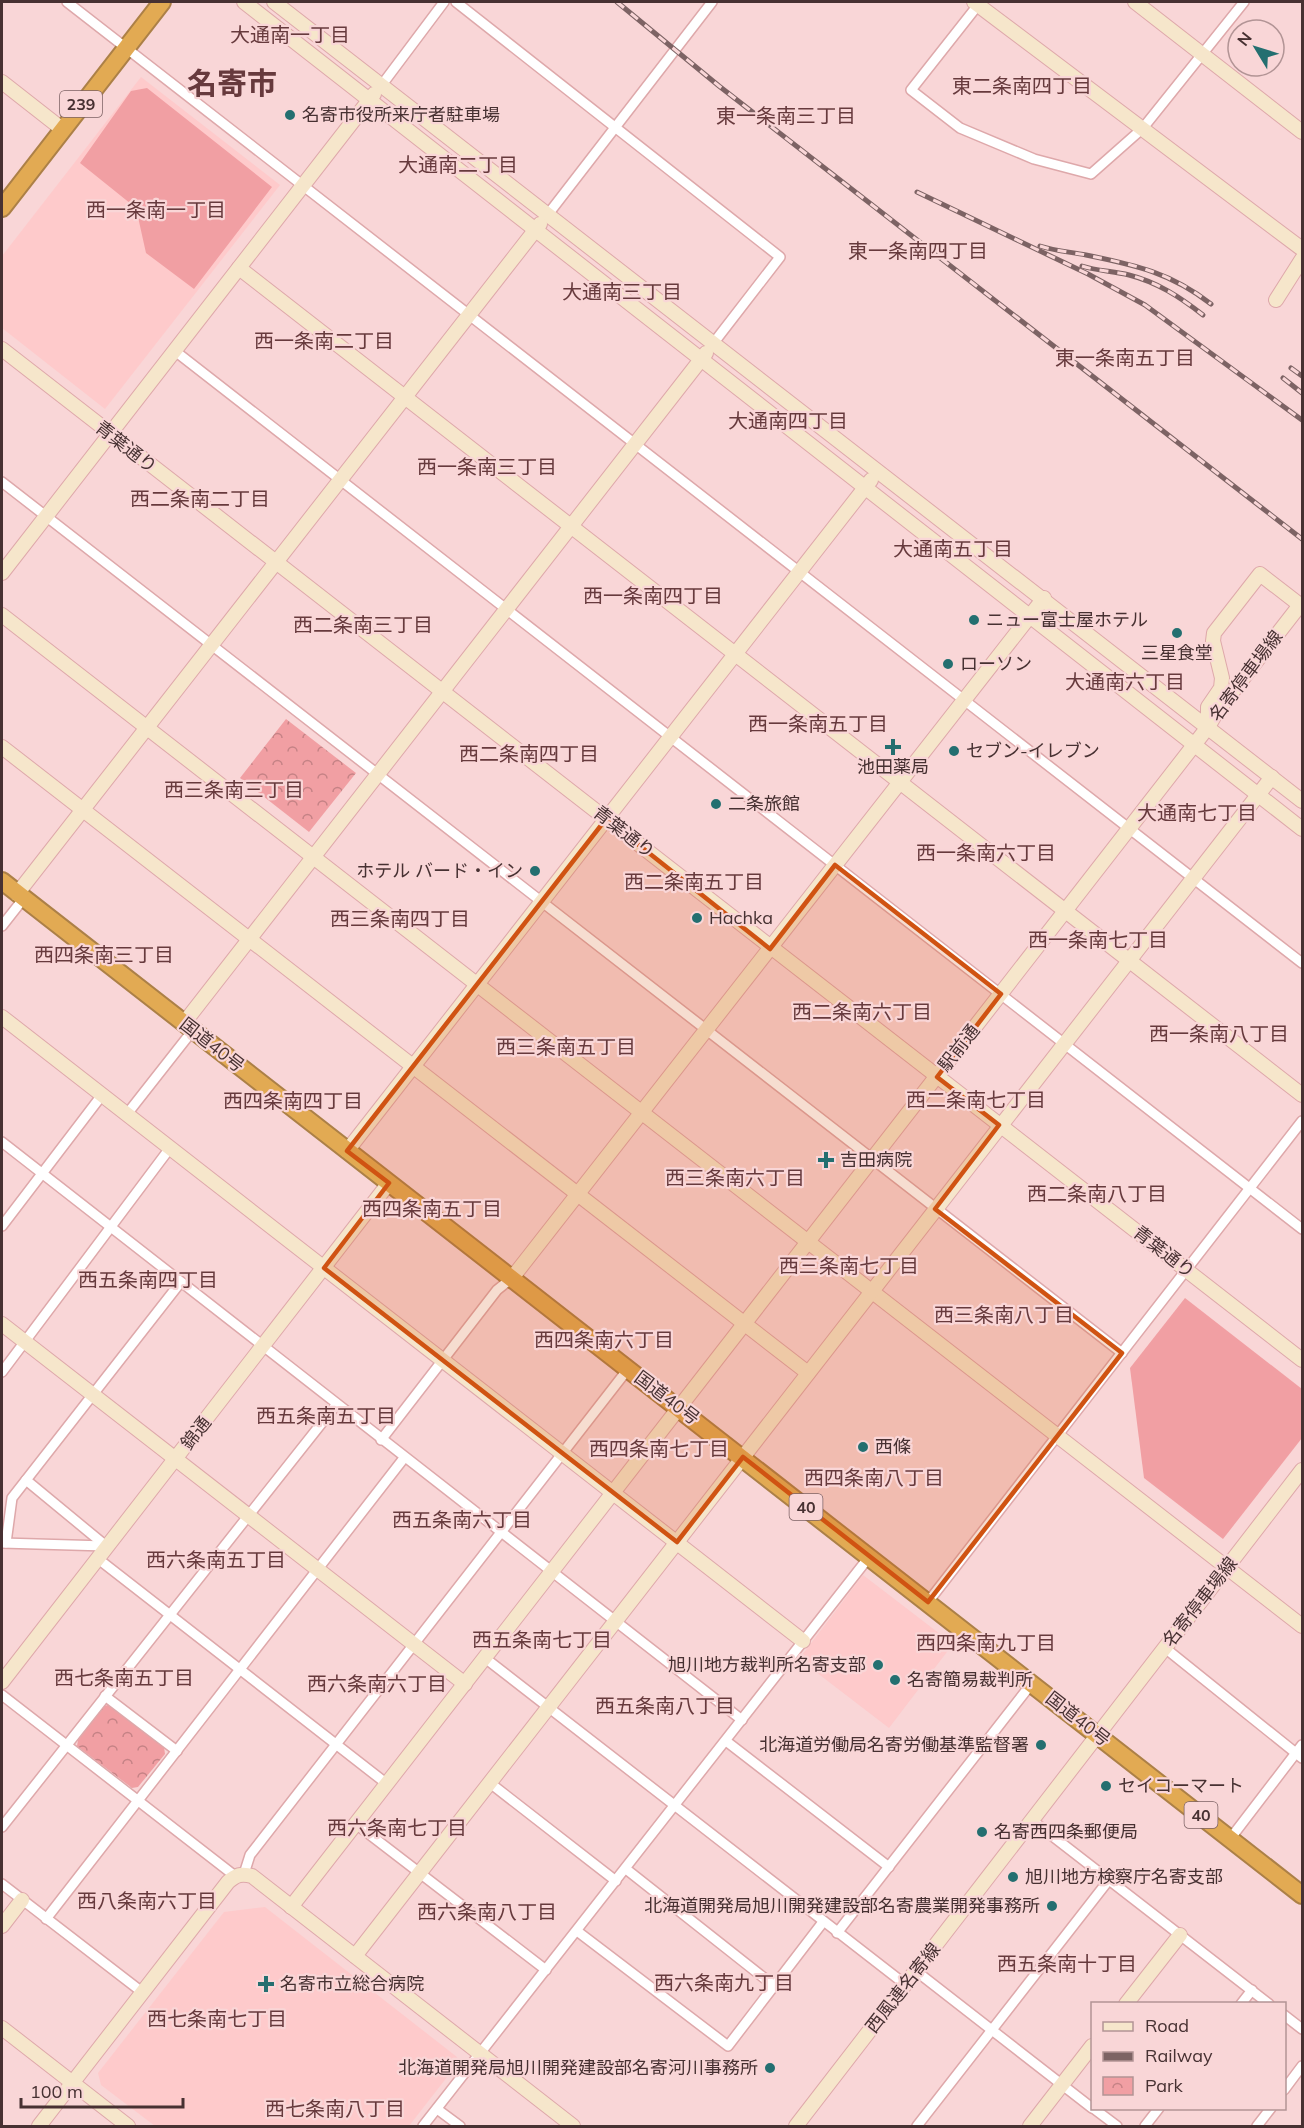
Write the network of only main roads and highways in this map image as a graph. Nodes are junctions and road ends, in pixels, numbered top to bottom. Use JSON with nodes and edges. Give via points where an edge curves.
{"nodes":[{"id":1,"x":162,"y":2,"type":"edge"},
{"id":2,"x":2,"y":208,"type":"edge"},
{"id":3,"x":2,"y":881,"type":"edge"},
{"id":4,"x":1302,"y":1895,"type":"edge"}],
"edges":[{"from":1,"to":2,"type":"highway","number":"239"},
{"from":3,"to":4,"type":"highway","name":"国道40号","number":"40"}]}
